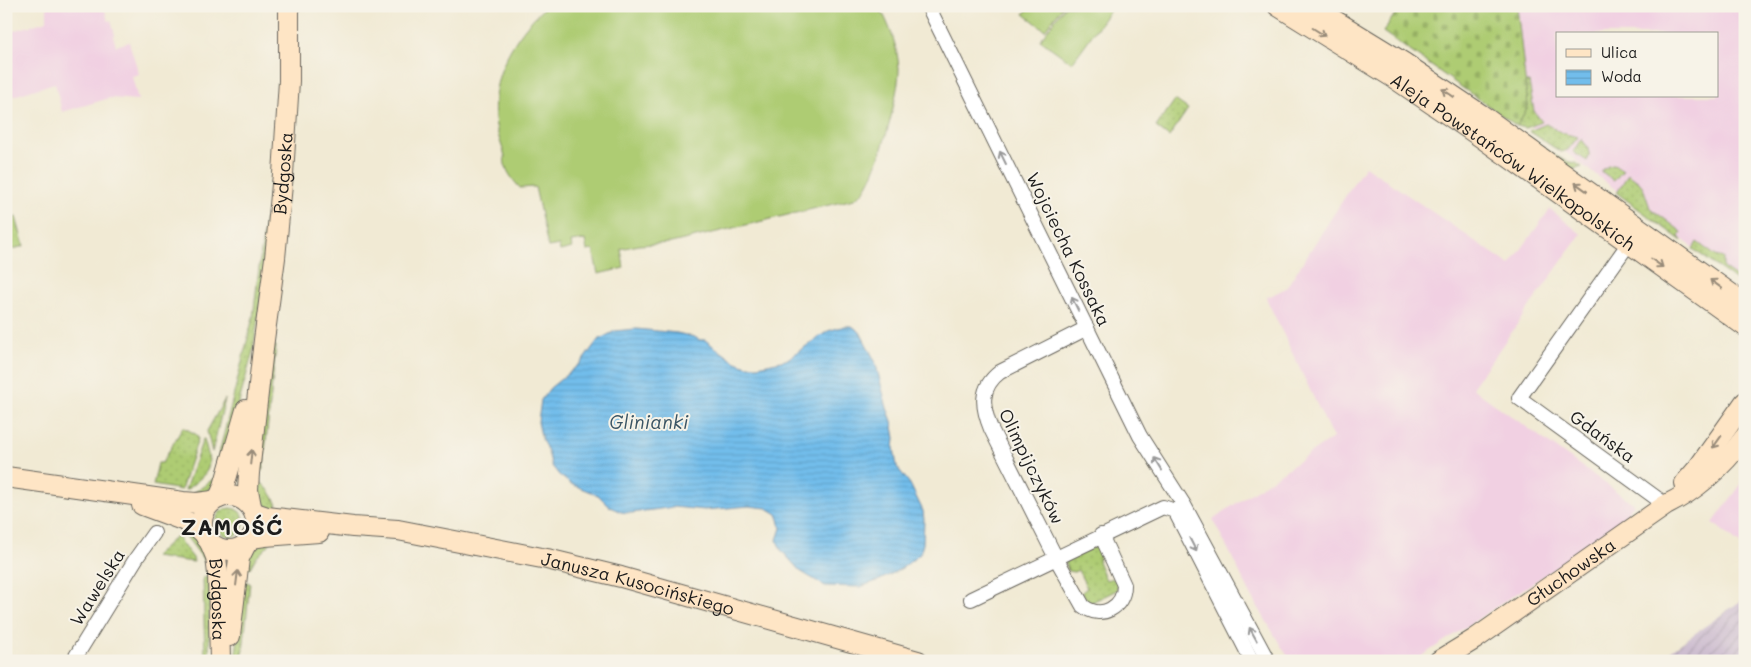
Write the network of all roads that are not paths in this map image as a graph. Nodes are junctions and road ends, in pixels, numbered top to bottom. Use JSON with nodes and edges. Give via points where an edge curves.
{"nodes":[{"id":1,"x":289,"y":6,"type":"edge"},
{"id":2,"x":928,"y":6,"type":"edge"},
{"id":3,"x":1278,"y":6,"type":"edge"},
{"id":4,"x":1311,"y":6,"type":"edge"},
{"id":5,"x":1629,"y":243,"type":"junction"},
{"id":6,"x":1745,"y":304,"type":"edge"},
{"id":7,"x":1745,"y":326,"type":"edge"},
{"id":8,"x":1087,"y":328,"type":"junction"},
{"id":9,"x":264,"y":340,"type":"junction"},
{"id":10,"x":1745,"y":402,"type":"edge"},
{"id":11,"x":1745,"y":437,"type":"edge"},
{"id":12,"x":6,"y":477,"type":"edge"},
{"id":13,"x":102,"y":492,"type":"junction"},
{"id":14,"x":216,"y":499,"type":"junction"},
{"id":15,"x":1666,"y":505,"type":"junction"},
{"id":16,"x":1180,"y":508,"type":"junction"},
{"id":17,"x":253,"y":509,"type":"junction"},
{"id":18,"x":353,"y":527,"type":"junction"},
{"id":19,"x":154,"y":533,"type":"dead end"},
{"id":20,"x":1101,"y":535,"type":"junction"},
{"id":21,"x":207,"y":537,"type":"junction"},
{"id":22,"x":249,"y":541,"type":"junction"},
{"id":23,"x":1056,"y":558,"type":"junction"},
{"id":24,"x":971,"y":599,"type":"dead end"},
{"id":25,"x":1475,"y":639,"type":"junction"},
{"id":26,"x":73,"y":661,"type":"edge"},
{"id":27,"x":220,"y":661,"type":"edge"},
{"id":28,"x":227,"y":661,"type":"edge"},
{"id":29,"x":918,"y":661,"type":"edge"},
{"id":30,"x":1252,"y":661,"type":"edge"},
{"id":31,"x":1268,"y":661,"type":"edge"},
{"id":32,"x":1439,"y":661,"type":"edge"},
{"id":33,"x":1452,"y":661,"type":"edge"}],
"edges":[{"from":1,"to":9,"type":"street","name":"Bydgoska","via":[[289,81],[283,174],[276,258]]},
{"from":8,"to":2,"type":"street","name":"Wojciecha Kossaka","one_way":true},
{"from":3,"to":5,"type":"street","name":"Aleja Powstańców Wielkopolskich","one_way":true,"via":[[1394,78]]},
{"from":6,"to":4,"type":"street","name":"Aleja Powstańców Wielkopolskich","one_way":true,"via":[[1480,114]]},
{"from":5,"to":7,"type":"street","name":"Aleja Powstańców Wielkopolskich","one_way":true},
{"from":5,"to":15,"type":"street","name":"Gdańska","via":[[1519,398]]},
{"from":16,"to":8,"type":"street","name":"Wojciecha Kossaka","one_way":true},
{"from":8,"to":23,"type":"street","name":"Olimpijczyków","via":[[1000,372],[990,382],[984,398],[988,422]]},
{"from":9,"to":14,"type":"street","name":"Bydgoska","via":[[241,430]]},
{"from":17,"to":9,"type":"street","name":"Bydgoska","one_way":true,"via":[[248,490]]},
{"from":10,"to":15,"type":"street","name":"Głuchowska","one_way":true,"via":[[1698,468]]},
{"from":11,"to":15,"type":"street","name":"Głuchowska","via":[[1703,481]]},
{"from":12,"to":13,"type":"street"},
{"from":13,"to":14,"type":"street","via":[[183,502]]},
{"from":13,"to":21,"type":"street","via":[[193,524]]},
{"from":14,"to":17,"type":"street","via":[[239,497]]},
{"from":14,"to":21,"type":"street","via":[[208,506],[203,519]]},
{"from":15,"to":25,"type":"street","name":"Głuchowska"},
{"from":16,"to":20,"type":"street","via":[[1163,507]]},
{"from":16,"to":30,"type":"street","name":"Wojciecha Kossaka","one_way":true},
{"from":31,"to":16,"type":"street","name":"Wojciecha Kossaka","one_way":true},
{"from":17,"to":18,"type":"street","name":"Janusza Kusocińskiego","via":[[267,517]]},
{"from":17,"to":22,"type":"street","via":[[256,526]]},
{"from":18,"to":22,"type":"street","name":"Janusza Kusocińskiego","via":[[265,536]]},
{"from":18,"to":29,"type":"street","name":"Janusza Kusocińskiego","via":[[422,534],[574,565]]},
{"from":19,"to":26,"type":"street","name":"Wawelska"},
{"from":20,"to":23,"type":"street"},
{"from":20,"to":23,"type":"street","name":"Olimpijczyków","via":[[1124,585],[1122,599],[1110,610],[1095,612],[1082,606]]},
{"from":21,"to":22,"type":"street","via":[[215,546],[228,550],[240,548]]},
{"from":21,"to":27,"type":"street","name":"Bydgoska","via":[[216,557],[218,574]]},
{"from":28,"to":22,"type":"street","name":"Bydgoska","one_way":true,"via":[[239,558]]},
{"from":23,"to":24,"type":"street"},
{"from":25,"to":32,"type":"street","name":"Głuchowska"},
{"from":25,"to":33,"type":"street","name":"Głuchowska"}]}
